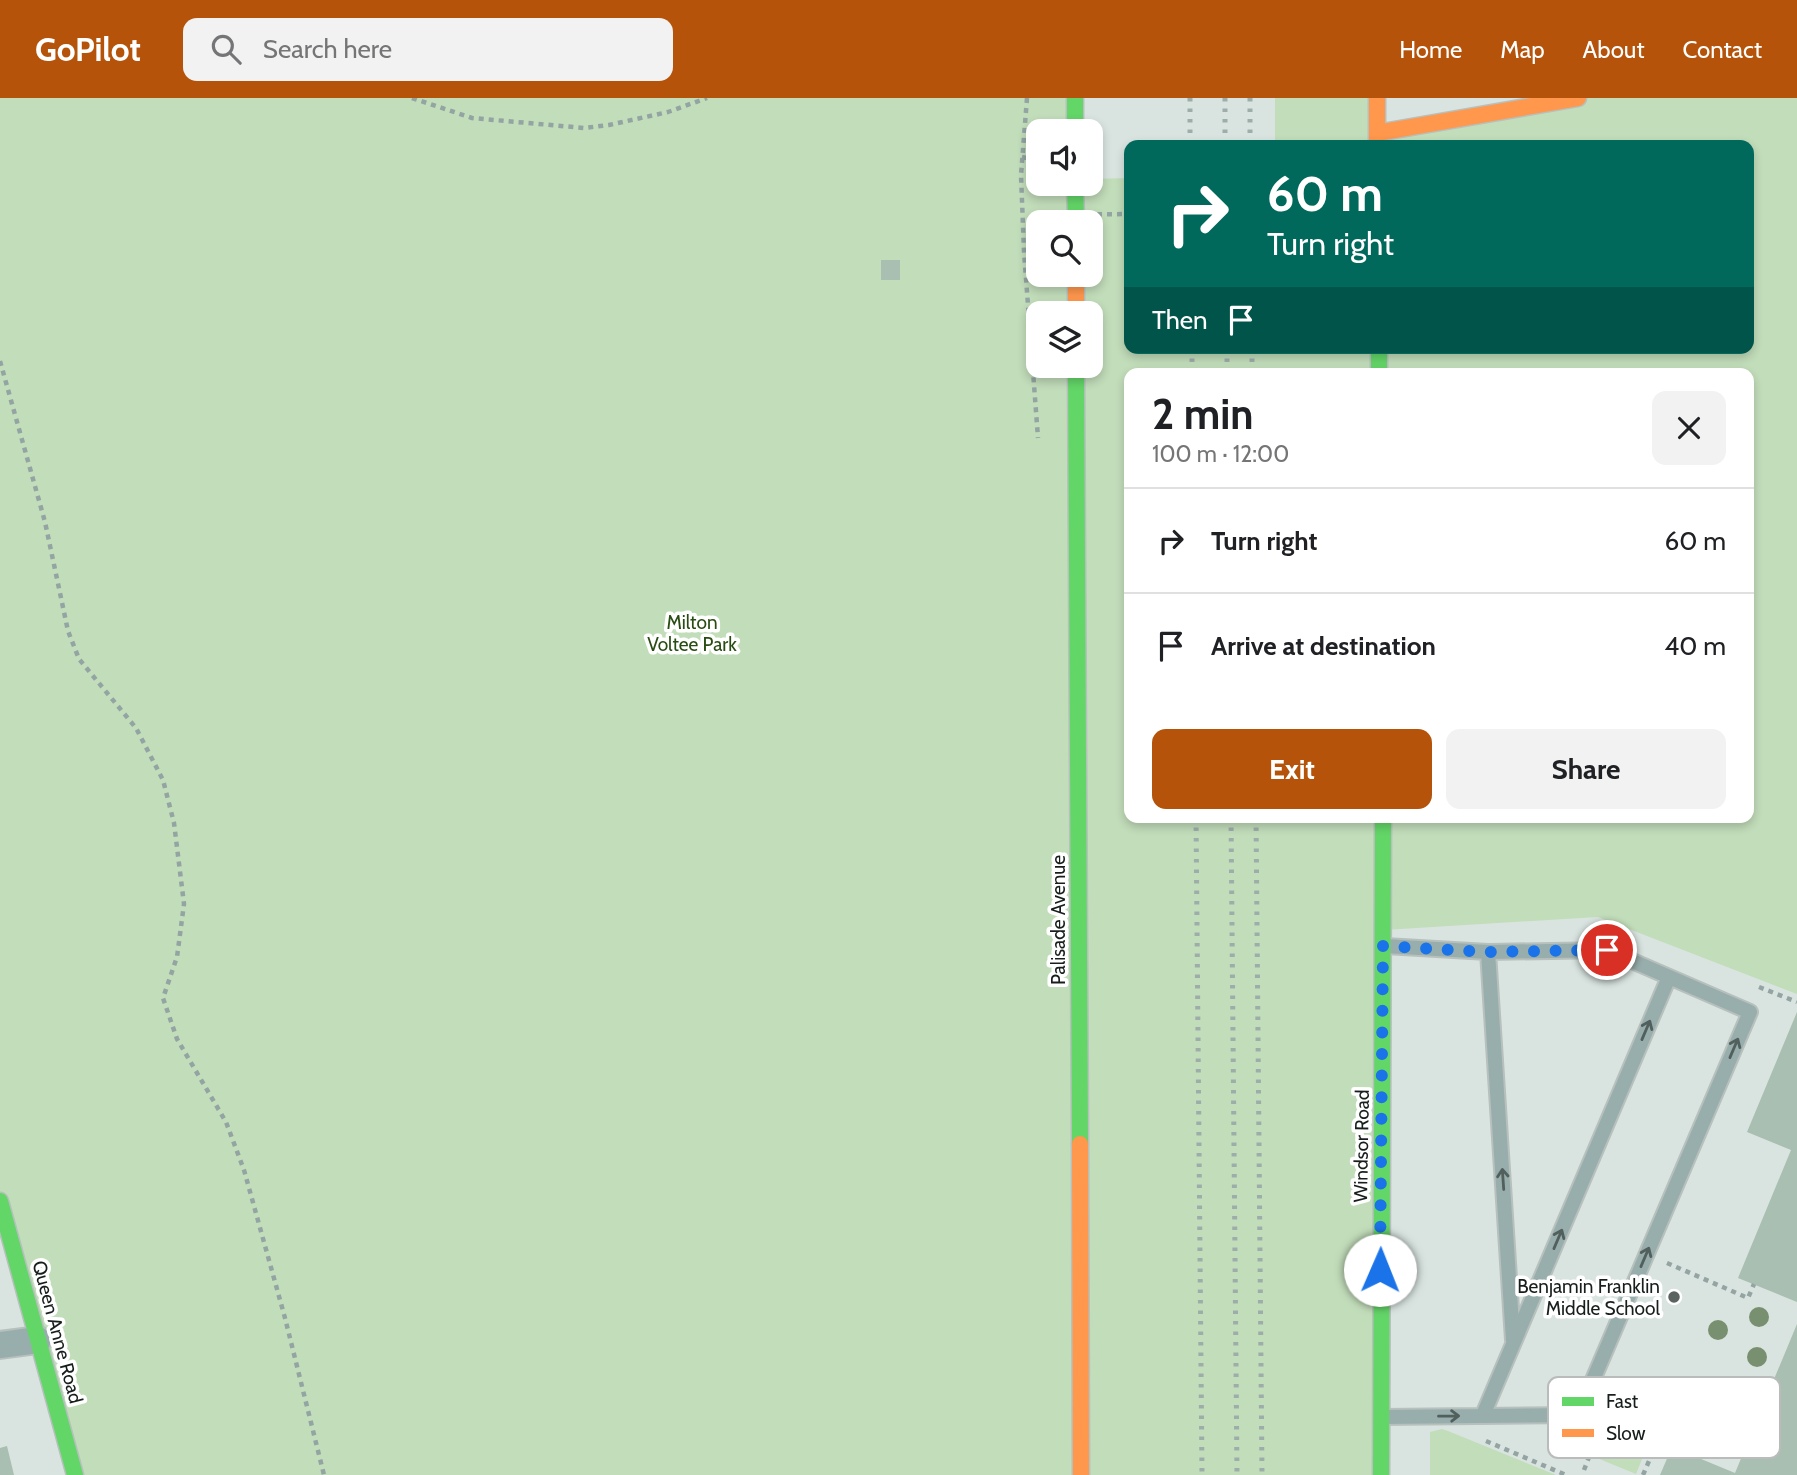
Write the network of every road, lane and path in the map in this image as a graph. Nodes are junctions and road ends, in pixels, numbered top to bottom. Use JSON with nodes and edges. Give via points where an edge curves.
{"nodes":[{"id":1,"x":412,"y":98,"type":"edge"},
{"id":2,"x":707,"y":98,"type":"edge"},
{"id":3,"x":1075,"y":98,"type":"edge"},
{"id":4,"x":1377,"y":98,"type":"edge"},
{"id":5,"x":1578,"y":98,"type":"edge"},
{"id":6,"x":1075,"y":119,"type":"edge"},
{"id":7,"x":1377,"y":139,"type":"edge"},
{"id":8,"x":1022,"y":157,"type":"dead end"},
{"id":9,"x":1026,"y":158,"type":"edge"},
{"id":10,"x":1103,"y":214,"type":"edge"},
{"id":11,"x":1124,"y":214,"type":"edge"},
{"id":12,"x":0,"y":361,"type":"edge"},
{"id":13,"x":1076,"y":378,"type":"edge"},
{"id":14,"x":1383,"y":823,"type":"edge"},
{"id":15,"x":1383,"y":946,"type":"junction"},
{"id":16,"x":1488,"y":952,"type":"junction"},
{"id":17,"x":1669,"y":977,"type":"junction"},
{"id":18,"x":0,"y":1201,"type":"edge"},
{"id":19,"x":1667,"y":1263,"type":"dead end"},
{"id":20,"x":1754,"y":1284,"type":"dead end"},
{"id":21,"x":38,"y":1340,"type":"junction"},
{"id":22,"x":0,"y":1345,"type":"edge"},
{"id":23,"x":1513,"y":1345,"type":"junction"},
{"id":24,"x":1594,"y":1377,"type":"edge"},
{"id":25,"x":1483,"y":1415,"type":"junction"},
{"id":26,"x":1548,"y":1415,"type":"edge"},
{"id":27,"x":1380,"y":1417,"type":"junction"},
{"id":28,"x":1650,"y":1458,"type":"edge"},
{"id":29,"x":75,"y":1475,"type":"edge"},
{"id":30,"x":324,"y":1475,"type":"edge"},
{"id":31,"x":1081,"y":1475,"type":"edge"},
{"id":32,"x":1381,"y":1475,"type":"edge"},
{"id":33,"x":1643,"y":1475,"type":"edge"}],
"edges":[{"from":1,"to":2,"type":"path","via":[[472,118],[584,128],[668,112]]},
{"from":3,"to":6,"type":"street"},
{"from":4,"to":7,"type":"street"},
{"from":5,"to":7,"type":"street"},
{"from":8,"to":9,"type":"path"},
{"from":10,"to":11,"type":"path","bridge":true},
{"from":12,"to":30,"type":"path","via":[[45,522],[68,631],[79,659],[136,728],[163,780],[174,823],[184,904],[177,957],[163,998],[177,1039],[226,1122],[244,1170]]},
{"from":13,"to":31,"type":"street","name":"Palisade Avenue"},
{"from":14,"to":15,"type":"street","name":"Windsor Road"},
{"from":15,"to":16,"type":"lane"},
{"from":15,"to":27,"type":"street","name":"Windsor Road"},
{"from":16,"to":17,"type":"lane","via":[[1607,950]]},
{"from":23,"to":16,"type":"lane","one_way":true},
{"from":23,"to":17,"type":"lane","one_way":true},
{"from":24,"to":17,"type":"lane","one_way":true,"via":[[1750,1012]]},
{"from":18,"to":21,"type":"street","name":"Queen Anne Road"},
{"from":19,"to":20,"type":"path","via":[[1748,1298]]},
{"from":21,"to":22,"type":"street"},
{"from":21,"to":29,"type":"street","name":"Queen Anne Road"},
{"from":23,"to":25,"type":"lane"},
{"from":25,"to":26,"type":"lane","one_way":true},
{"from":27,"to":25,"type":"lane","one_way":true},
{"from":27,"to":32,"type":"street","name":"Windsor Road"},
{"from":28,"to":33,"type":"path"}]}
